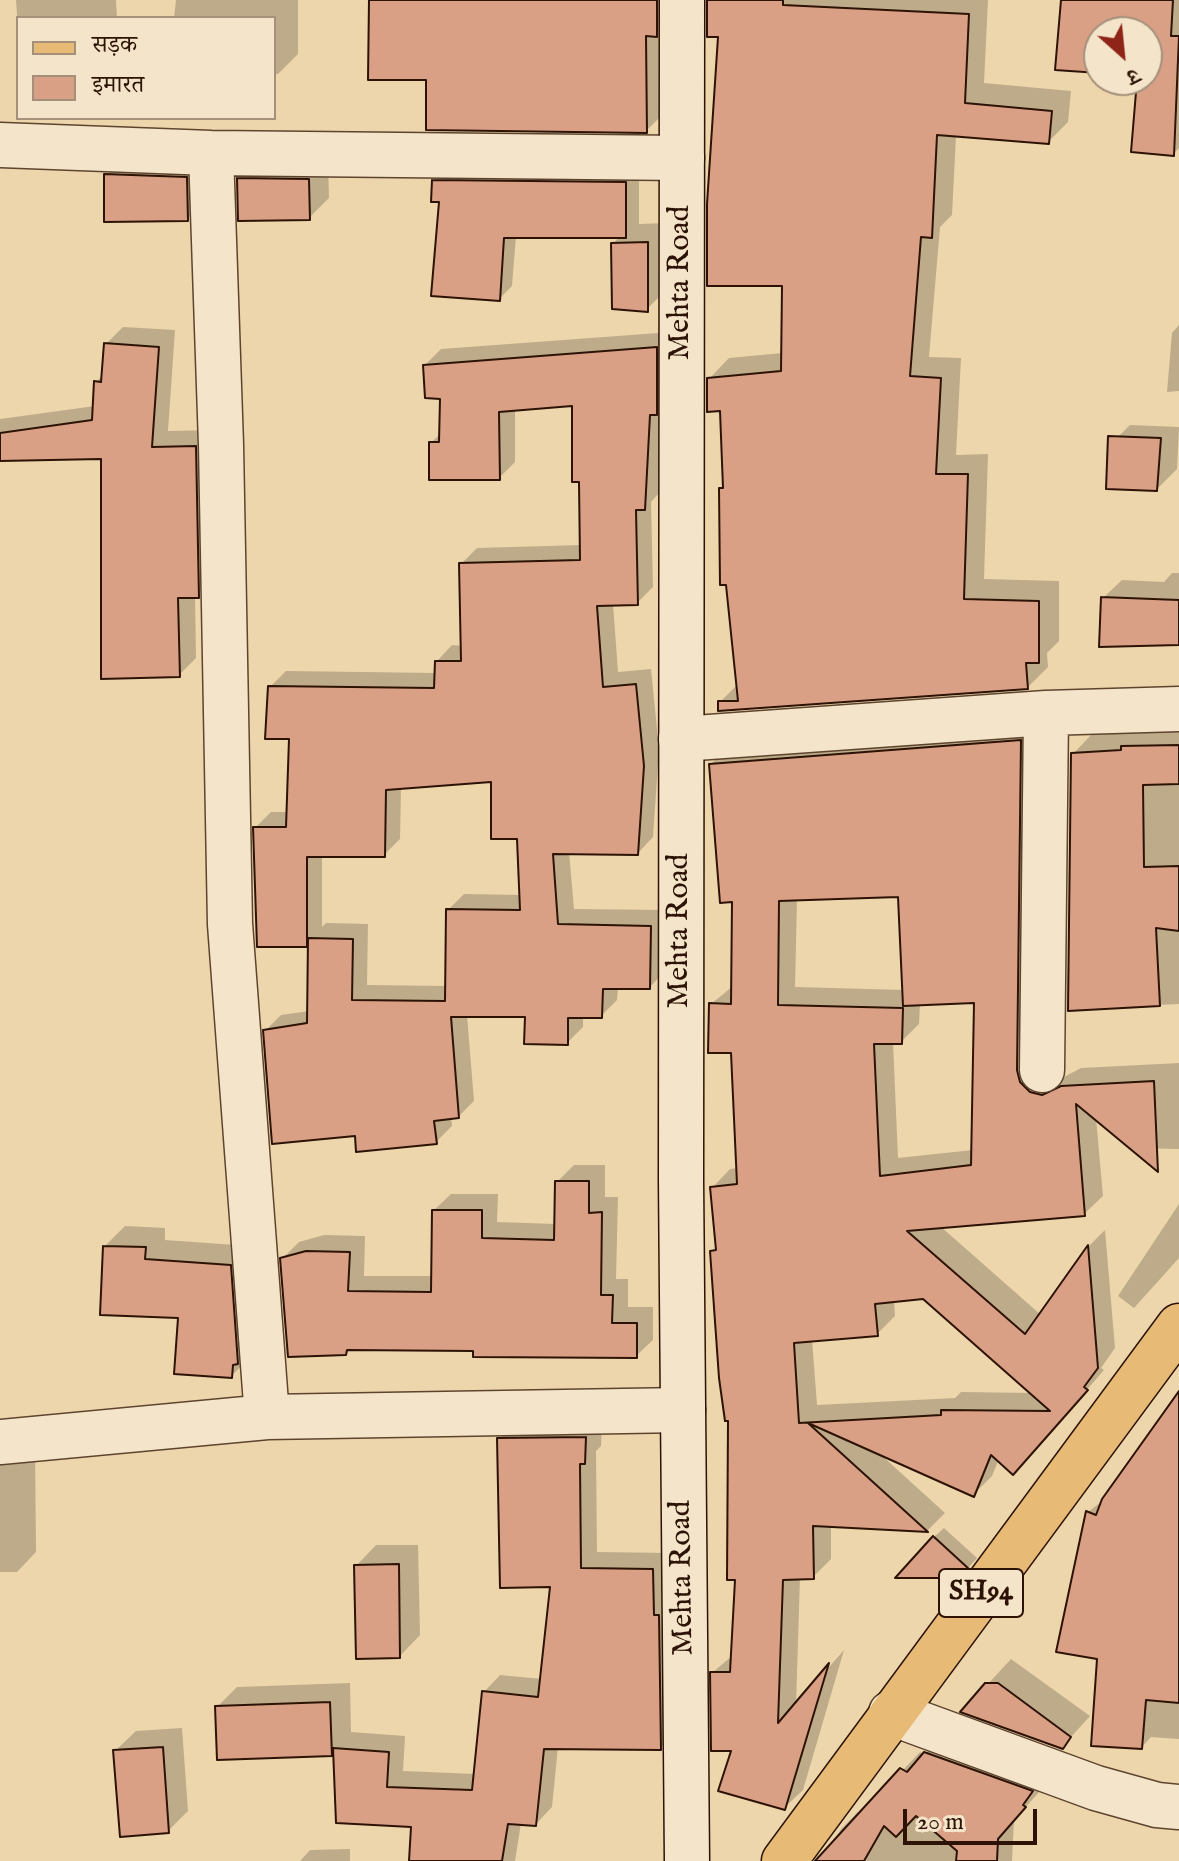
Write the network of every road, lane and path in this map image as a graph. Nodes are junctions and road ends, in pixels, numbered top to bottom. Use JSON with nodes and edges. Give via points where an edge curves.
{"nodes":[{"id":1,"x":682,"y":0,"type":"edge"},
{"id":2,"x":0,"y":145,"type":"edge"},
{"id":3,"x":211,"y":153,"type":"junction"},
{"id":4,"x":682,"y":158,"type":"junction"},
{"id":5,"x":1179,"y":709,"type":"edge"},
{"id":6,"x":1046,"y":713,"type":"junction"},
{"id":7,"x":681,"y":739,"type":"junction"},
{"id":8,"x":1042,"y":1070,"type":"dead end"},
{"id":9,"x":1179,"y":1326,"type":"edge"},
{"id":10,"x":683,"y":1410,"type":"junction"},
{"id":11,"x":267,"y":1417,"type":"junction"},
{"id":12,"x":0,"y":1442,"type":"edge"},
{"id":13,"x":891,"y":1713,"type":"junction"},
{"id":14,"x":1179,"y":1807,"type":"edge"},
{"id":15,"x":687,"y":1861,"type":"edge"},
{"id":16,"x":784,"y":1861,"type":"edge"}],
"edges":[{"from":1,"to":4,"type":"street","name":"Mehta Road"},
{"from":2,"to":3,"type":"street"},
{"from":3,"to":4,"type":"street"},
{"from":3,"to":11,"type":"street","via":[[230,924]]},
{"from":4,"to":7,"type":"street","name":"Mehta Road"},
{"from":5,"to":6,"type":"street"},
{"from":6,"to":7,"type":"street"},
{"from":6,"to":8,"type":"street"},
{"from":7,"to":10,"type":"street","name":"Mehta Road"},
{"from":9,"to":13,"type":"main road","number":"SH94"},
{"from":10,"to":11,"type":"street"},
{"from":10,"to":15,"type":"street","name":"Mehta Road"},
{"from":11,"to":12,"type":"street"},
{"from":13,"to":14,"type":"street","via":[[1096,1788]]},
{"from":13,"to":16,"type":"main road","number":"SH94"}]}
